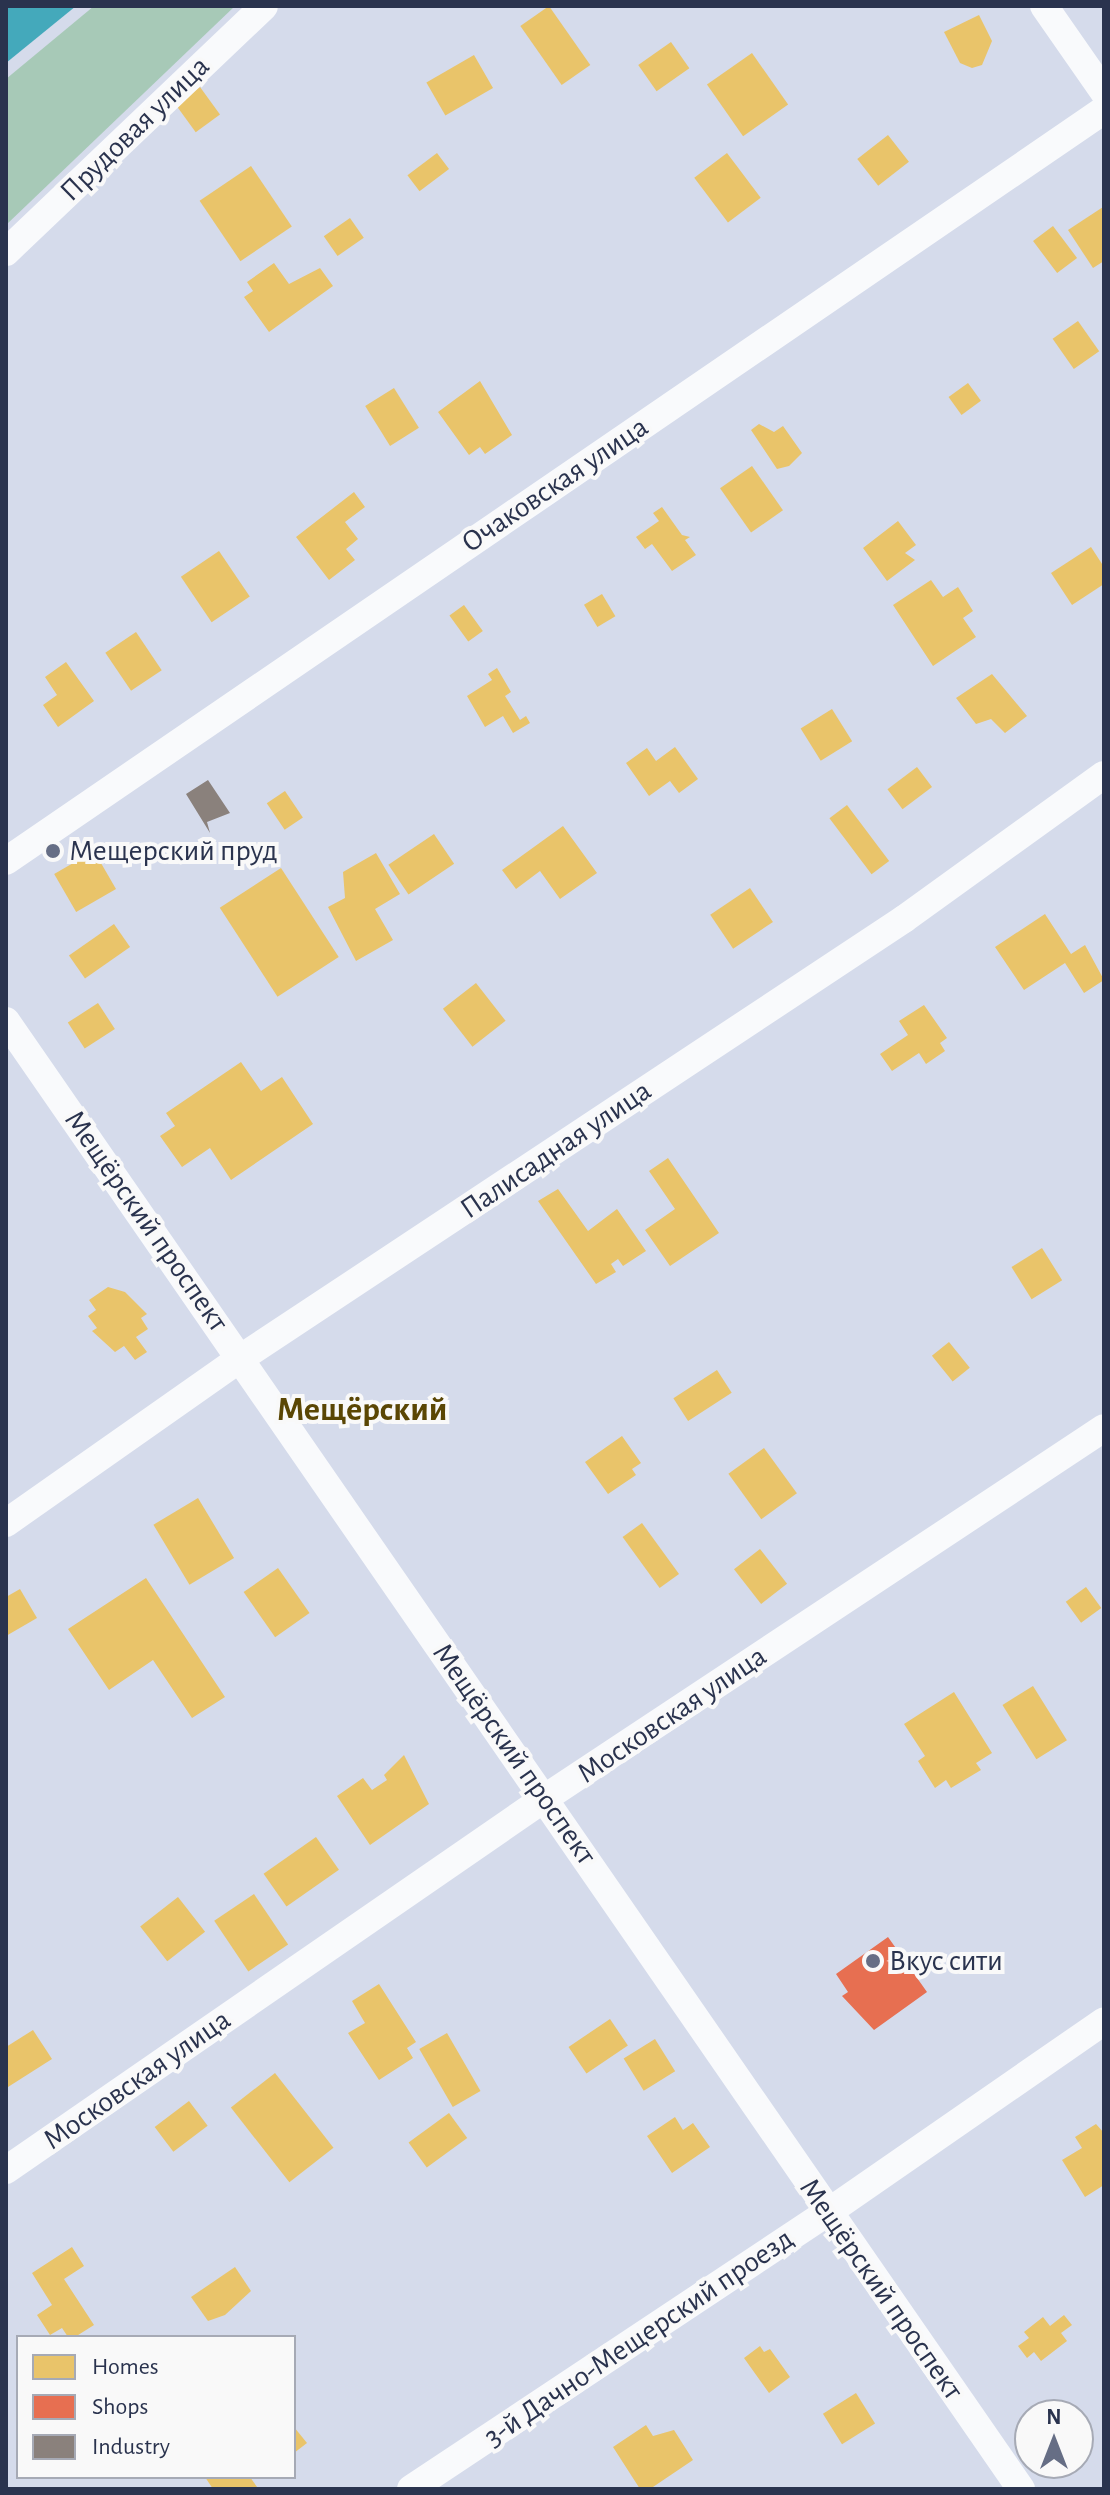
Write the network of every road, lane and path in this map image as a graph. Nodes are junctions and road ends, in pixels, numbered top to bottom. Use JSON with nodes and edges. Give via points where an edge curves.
{"nodes":[{"id":1,"x":264,"y":6,"type":"edge"},
{"id":2,"x":1044,"y":6,"type":"edge"},
{"id":3,"x":1104,"y":92,"type":"edge"},
{"id":4,"x":1104,"y":110,"type":"edge"},
{"id":5,"x":6,"y":252,"type":"edge"},
{"id":6,"x":1104,"y":775,"type":"edge"},
{"id":7,"x":6,"y":861,"type":"edge"},
{"id":8,"x":6,"y":1021,"type":"edge"},
{"id":9,"x":241,"y":1358,"type":"junction"},
{"id":10,"x":1104,"y":1428,"type":"edge"},
{"id":11,"x":6,"y":1523,"type":"edge"},
{"id":12,"x":545,"y":1798,"type":"junction"},
{"id":13,"x":1104,"y":2021,"type":"edge"},
{"id":14,"x":6,"y":2170,"type":"edge"},
{"id":15,"x":827,"y":2213,"type":"junction"},
{"id":16,"x":411,"y":2489,"type":"edge"},
{"id":17,"x":1021,"y":2489,"type":"edge"}],
"edges":[{"from":1,"to":5,"type":"street","name":"Прудовая улица"},
{"from":2,"to":3,"type":"street"},
{"from":4,"to":7,"type":"street","name":"Очаковская улица"},
{"from":6,"to":9,"type":"street","name":"Палисадная улица","via":[[904,919]]},
{"from":8,"to":9,"type":"street","name":"Мещёрский проспект"},
{"from":9,"to":11,"type":"street","name":"Палисадная улица"},
{"from":9,"to":12,"type":"street","name":"Мещёрский проспект"},
{"from":10,"to":12,"type":"street","name":"Московская улица"},
{"from":12,"to":14,"type":"street","name":"Московская улица"},
{"from":12,"to":15,"type":"street","name":"Мещёрский проспект"},
{"from":13,"to":15,"type":"street","name":"3-й Дачно-Мещерский проезд"},
{"from":15,"to":16,"type":"street","name":"3-й Дачно-Мещерский проезд"},
{"from":15,"to":17,"type":"street","name":"Мещёрский проспект"}]}
